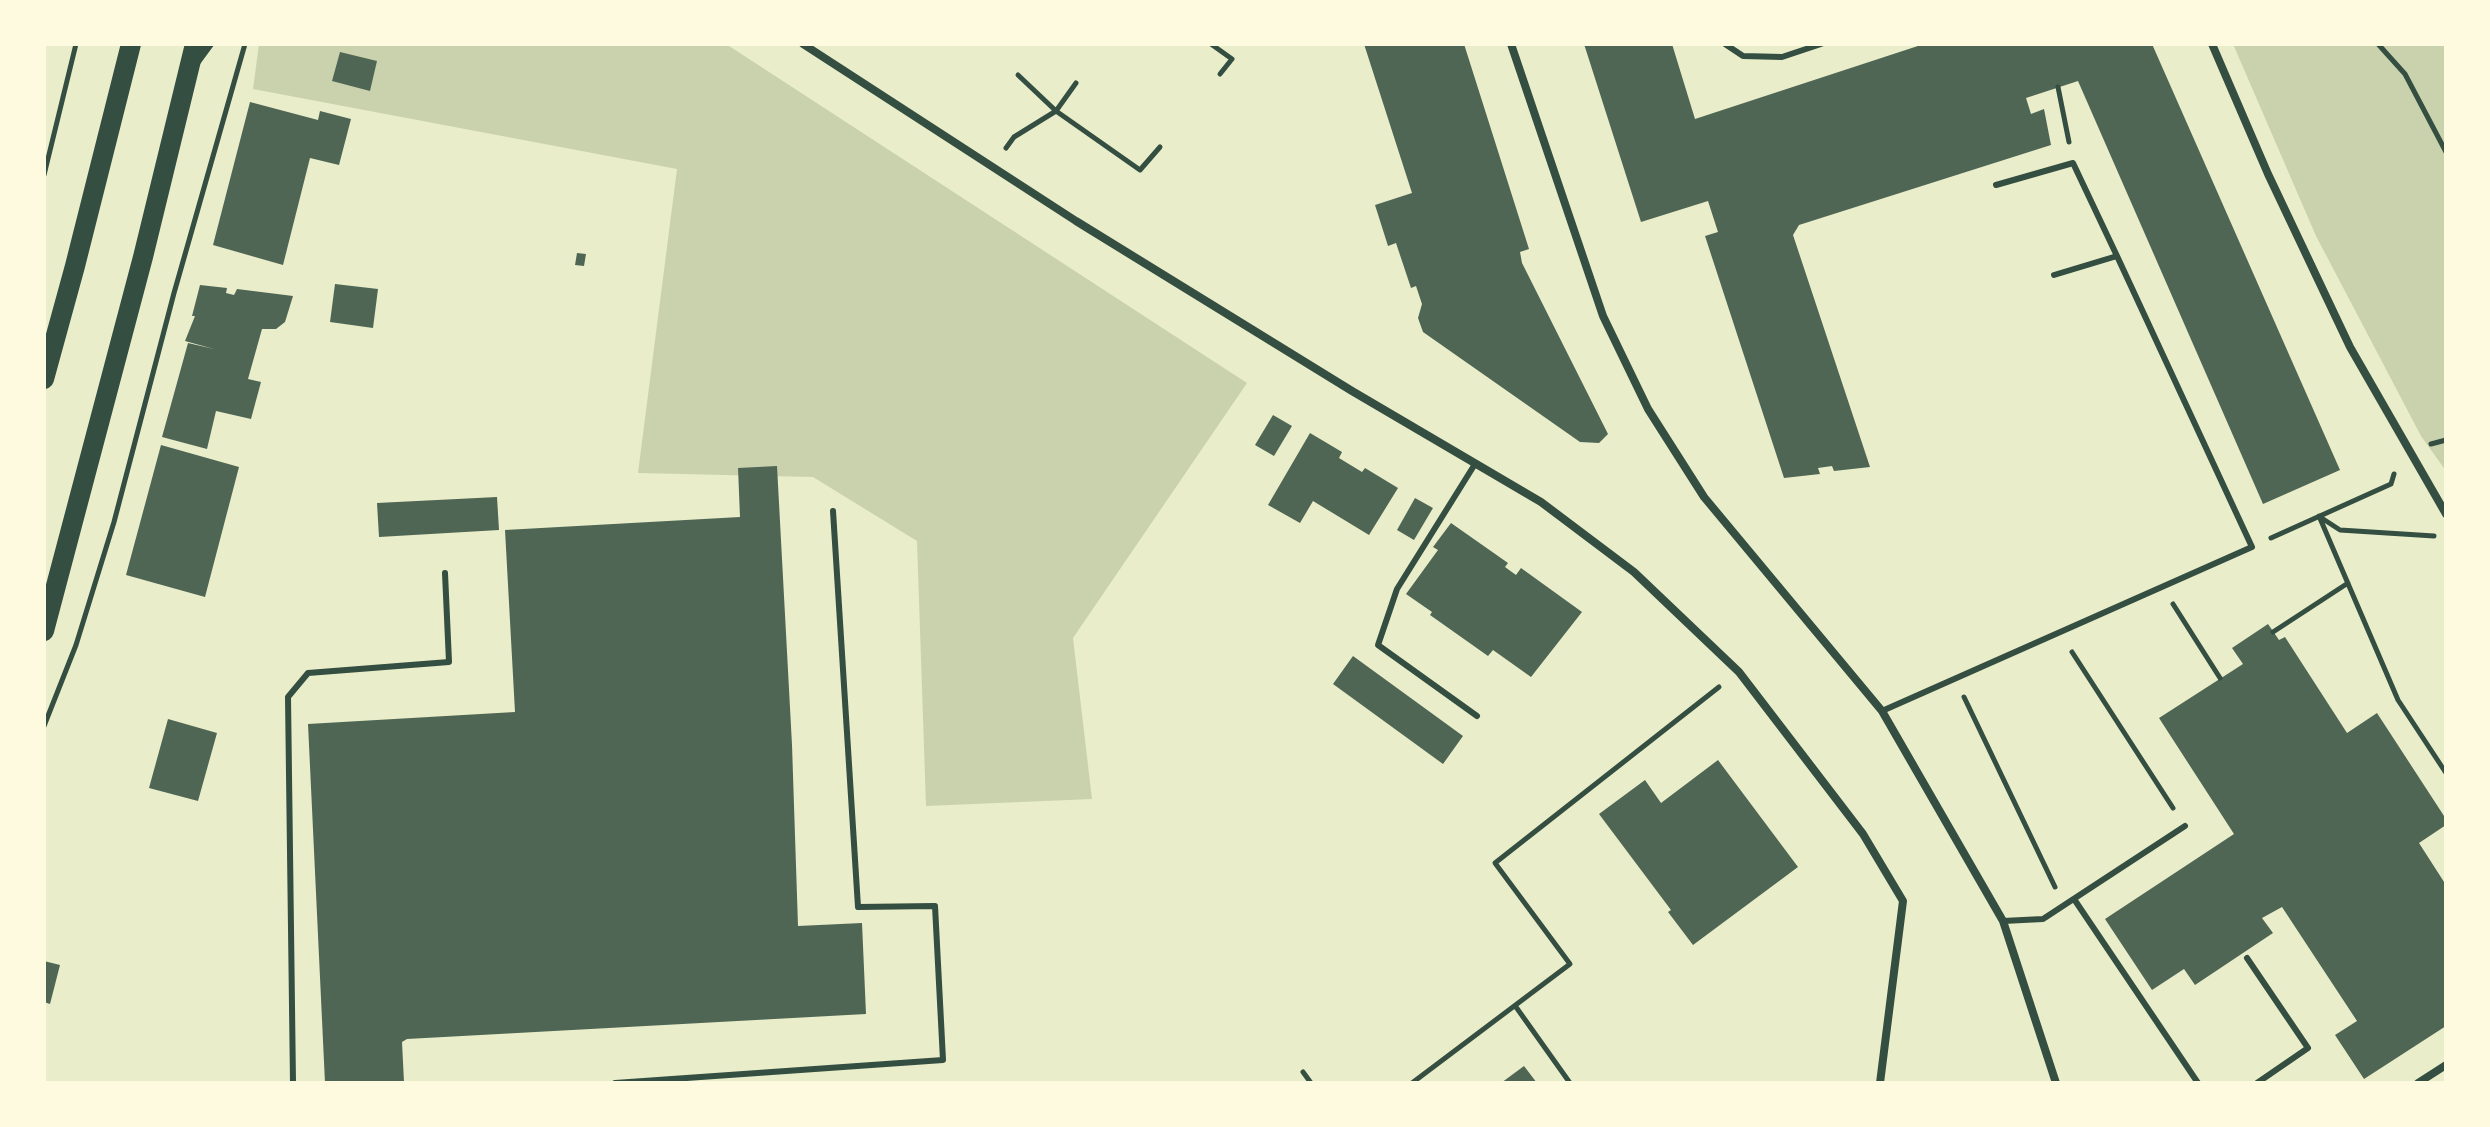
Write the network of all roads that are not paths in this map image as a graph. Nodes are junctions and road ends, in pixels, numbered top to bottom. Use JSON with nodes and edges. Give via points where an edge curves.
{"nodes":[{"id":1,"x":131,"y":44,"type":"edge"},
{"id":2,"x":195,"y":44,"type":"edge"},
{"id":3,"x":210,"y":44,"type":"edge"},
{"id":4,"x":803,"y":44,"type":"edge"},
{"id":5,"x":1511,"y":44,"type":"edge"},
{"id":6,"x":1725,"y":44,"type":"edge"},
{"id":7,"x":1821,"y":44,"type":"edge"},
{"id":8,"x":2212,"y":44,"type":"edge"},
{"id":9,"x":189,"y":73,"type":"junction"},
{"id":10,"x":1996,"y":185,"type":"dead end"},
{"id":11,"x":2117,"y":256,"type":"junction"},
{"id":12,"x":2054,"y":275,"type":"dead end"},
{"id":13,"x":44,"y":379,"type":"edge"},
{"id":14,"x":1475,"y":464,"type":"junction"},
{"id":15,"x":833,"y":511,"type":"dead end"},
{"id":16,"x":2446,"y":514,"type":"edge"},
{"id":17,"x":445,"y":573,"type":"dead end"},
{"id":18,"x":44,"y":631,"type":"edge"},
{"id":19,"x":1882,"y":711,"type":"junction"},
{"id":20,"x":1477,"y":716,"type":"dead end"},
{"id":21,"x":2185,"y":826,"type":"road end"},
{"id":22,"x":2074,"y":899,"type":"junction"},
{"id":23,"x":2003,"y":921,"type":"junction"},
{"id":24,"x":2247,"y":958,"type":"dead end"},
{"id":25,"x":2446,"y":1065,"type":"edge"},
{"id":26,"x":293,"y":1083,"type":"edge"},
{"id":27,"x":615,"y":1083,"type":"edge"},
{"id":28,"x":1880,"y":1083,"type":"edge"},
{"id":29,"x":2056,"y":1083,"type":"edge"},
{"id":30,"x":2198,"y":1083,"type":"edge"},
{"id":31,"x":2257,"y":1083,"type":"edge"},
{"id":32,"x":2418,"y":1083,"type":"edge"}],
"edges":[{"from":1,"to":13,"type":"main road"},
{"from":2,"to":9,"type":"main road"},
{"from":3,"to":9,"type":"street"},
{"from":4,"to":14,"type":"street"},
{"from":5,"to":19,"type":"street","via":[[1603,316],[1648,409],[1704,497]]},
{"from":6,"to":7,"type":"lane","via":[[1743,56],[1782,57]]},
{"from":8,"to":16,"type":"street","via":[[2350,347]]},
{"from":9,"to":18,"type":"main road"},
{"from":10,"to":11,"type":"lane","via":[[2073,163]]},
{"from":11,"to":12,"type":"lane"},
{"from":11,"to":19,"type":"lane","via":[[2252,547]]},
{"from":14,"to":20,"type":"lane","via":[[1397,589],[1378,645]]},
{"from":14,"to":28,"type":"street","via":[[1541,502],[1634,572],[1739,672],[1863,834],[1903,901]]},
{"from":15,"to":27,"type":"lane","via":[[858,907],[935,906],[943,1060]]},
{"from":17,"to":26,"type":"lane","via":[[449,662],[308,673],[288,697]]},
{"from":19,"to":23,"type":"street"},
{"from":21,"to":22,"type":"lane"},
{"from":22,"to":23,"type":"lane","via":[[2043,919]]},
{"from":22,"to":30,"type":"lane"},
{"from":23,"to":29,"type":"street"},
{"from":24,"to":31,"type":"lane","via":[[2308,1048]]},
{"from":25,"to":32,"type":"street"}]}
